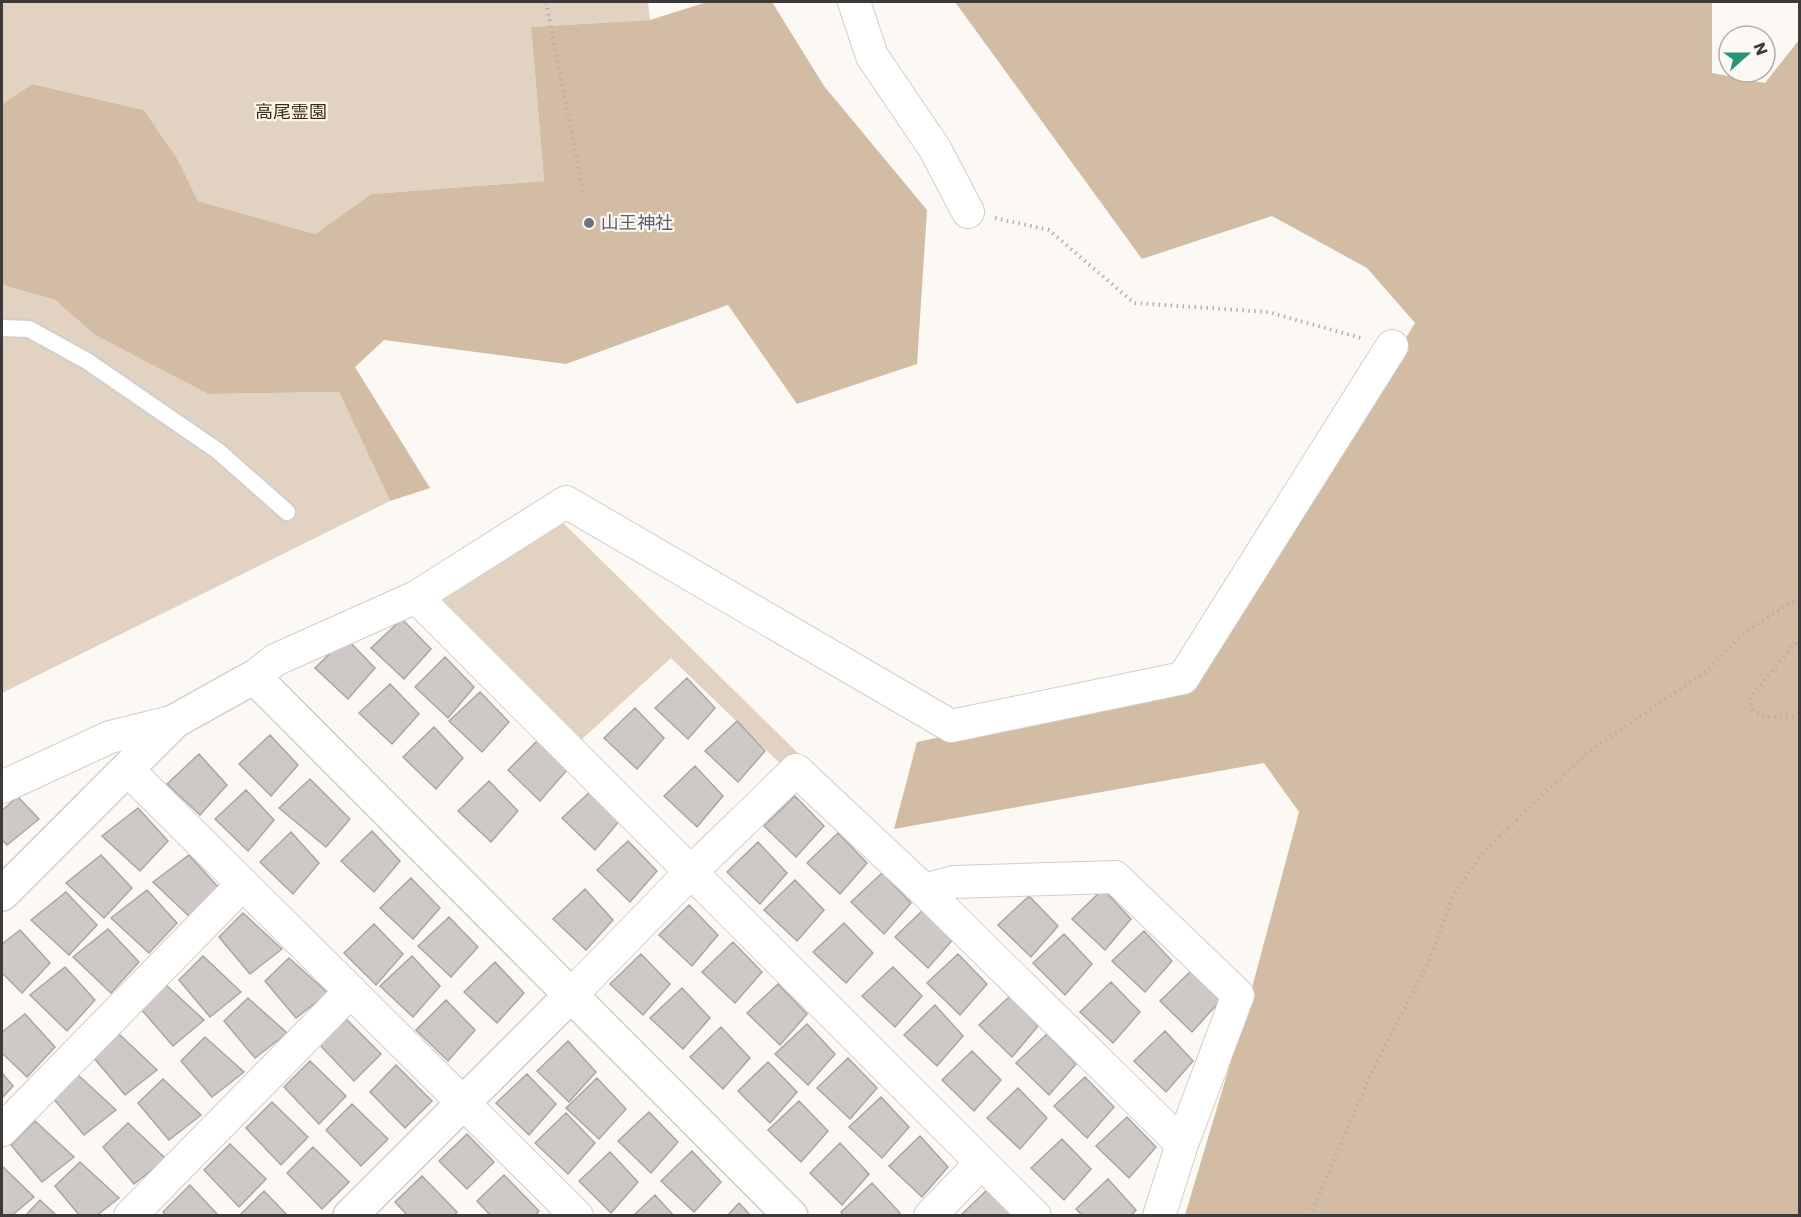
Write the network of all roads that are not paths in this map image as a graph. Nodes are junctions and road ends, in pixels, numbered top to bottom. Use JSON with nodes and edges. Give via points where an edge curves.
{"nodes":[{"id":1,"x":854,"y":2,"type":"edge"},
{"id":2,"x":968,"y":212,"type":"road end"},
{"id":3,"x":2,"y":328,"type":"edge"},
{"id":4,"x":1392,"y":346,"type":"road end"},
{"id":5,"x":287,"y":512,"type":"dead end"},
{"id":6,"x":416,"y":597,"type":"junction"},
{"id":7,"x":254,"y":677,"type":"junction"},
{"id":8,"x":175,"y":721,"type":"junction"},
{"id":9,"x":127,"y":769,"type":"junction"},
{"id":10,"x":2,"y":787,"type":"edge"},
{"id":11,"x":691,"y":872,"type":"junction"},
{"id":12,"x":243,"y":884,"type":"junction"},
{"id":13,"x":924,"y":890,"type":"junction"},
{"id":14,"x":2,"y":894,"type":"edge"},
{"id":15,"x":351,"y":991,"type":"junction"},
{"id":16,"x":571,"y":995,"type":"junction"},
{"id":17,"x":463,"y":1102,"type":"junction"},
{"id":18,"x":2,"y":1130,"type":"edge"},
{"id":19,"x":1182,"y":1144,"type":"junction"},
{"id":20,"x":981,"y":1163,"type":"junction"},
{"id":21,"x":566,"y":1212,"type":"edge"},
{"id":22,"x":130,"y":1215,"type":"edge"},
{"id":23,"x":350,"y":1215,"type":"edge"},
{"id":24,"x":791,"y":1215,"type":"edge"},
{"id":25,"x":930,"y":1215,"type":"edge"},
{"id":26,"x":1035,"y":1215,"type":"edge"},
{"id":27,"x":1159,"y":1215,"type":"edge"}],
"edges":[{"from":1,"to":2,"type":"street","via":[[872,56],[935,149]]},
{"from":3,"to":5,"type":"lane","via":[[29,329],[87,362],[218,451]]},
{"from":4,"to":6,"type":"street","via":[[1183,678],[951,726],[566,502]]},
{"from":6,"to":7,"type":"street","via":[[275,660]]},
{"from":6,"to":11,"type":"street"},
{"from":7,"to":8,"type":"street"},
{"from":7,"to":16,"type":"street"},
{"from":8,"to":9,"type":"street"},
{"from":8,"to":10,"type":"street","via":[[110,737]]},
{"from":9,"to":12,"type":"street"},
{"from":9,"to":14,"type":"street"},
{"from":11,"to":13,"type":"street","via":[[796,770]]},
{"from":11,"to":16,"type":"street"},
{"from":11,"to":20,"type":"street"},
{"from":12,"to":15,"type":"street"},
{"from":12,"to":18,"type":"street"},
{"from":13,"to":19,"type":"street"},
{"from":13,"to":19,"type":"street","via":[[954,882],[1115,877],[1238,995]]},
{"from":15,"to":17,"type":"street"},
{"from":15,"to":22,"type":"street"},
{"from":16,"to":17,"type":"street"},
{"from":16,"to":24,"type":"street"},
{"from":17,"to":21,"type":"street"},
{"from":17,"to":23,"type":"street"},
{"from":19,"to":27,"type":"street"},
{"from":20,"to":25,"type":"street"},
{"from":20,"to":26,"type":"street"}]}
